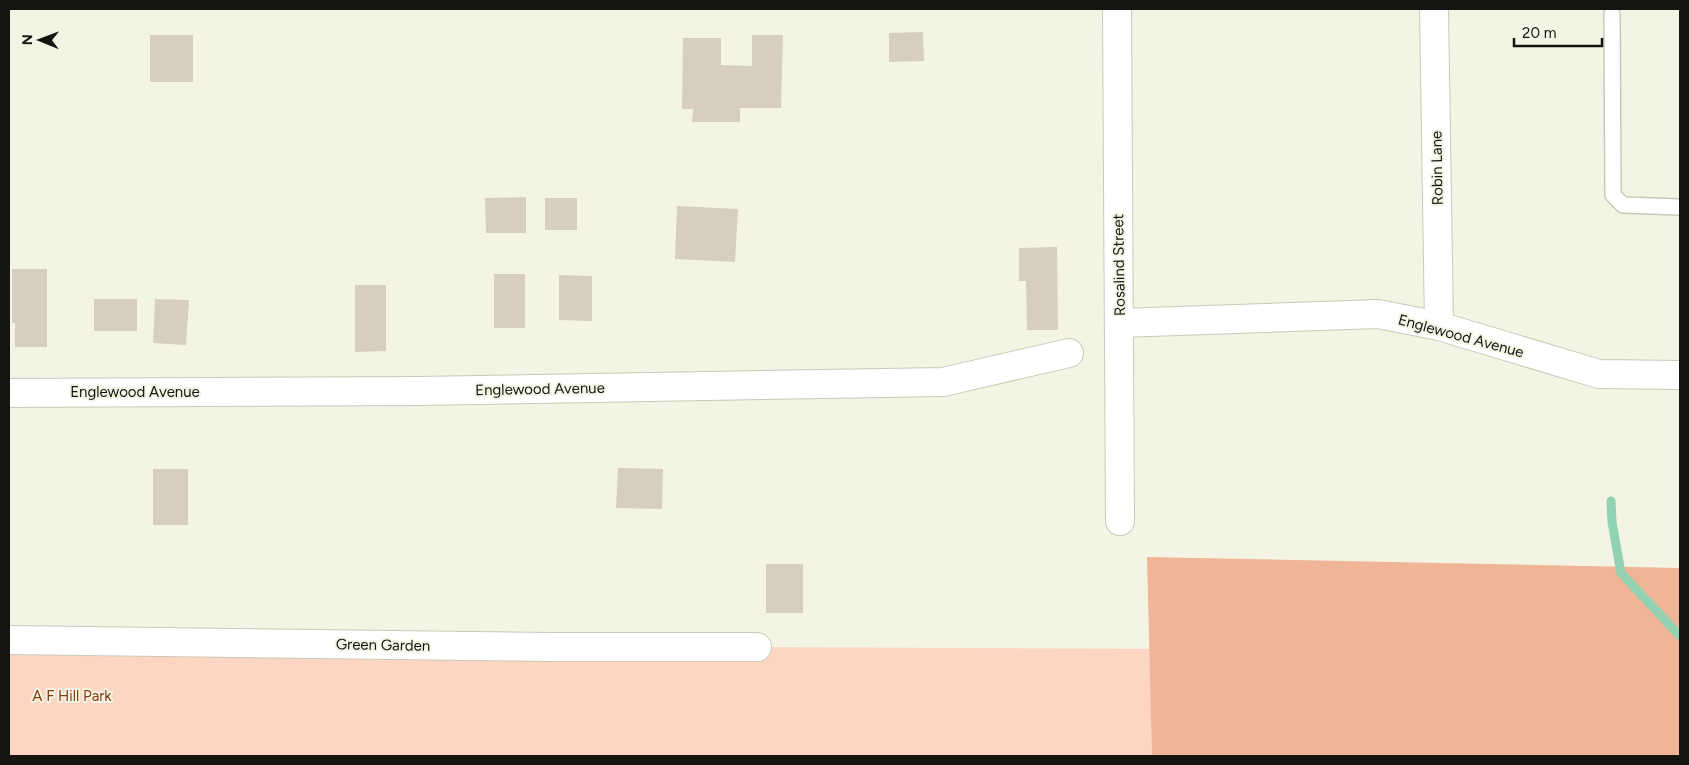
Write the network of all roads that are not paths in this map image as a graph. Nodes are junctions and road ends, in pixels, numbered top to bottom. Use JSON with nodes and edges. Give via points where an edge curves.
{"nodes":[{"id":1,"x":1116,"y":9,"type":"edge"},
{"id":2,"x":1434,"y":9,"type":"edge"},
{"id":3,"x":1612,"y":14,"type":"dead end"},
{"id":4,"x":1680,"y":207,"type":"edge"},
{"id":5,"x":1120,"y":323,"type":"junction"},
{"id":6,"x":1439,"y":326,"type":"junction"},
{"id":7,"x":1069,"y":353,"type":"dead end"},
{"id":8,"x":1680,"y":375,"type":"edge"},
{"id":9,"x":9,"y":393,"type":"edge"},
{"id":10,"x":1120,"y":521,"type":"dead end"},
{"id":11,"x":9,"y":640,"type":"edge"},
{"id":12,"x":757,"y":647,"type":"dead end"}],
"edges":[{"from":1,"to":5,"type":"street","name":"Rosalind Street"},
{"from":2,"to":6,"type":"street","name":"Robin Lane"},
{"from":3,"to":4,"type":"lane","via":[[1613,195],[1623,205]]},
{"from":5,"to":6,"type":"street","name":"Englewood Avenue","via":[[1378,314]]},
{"from":5,"to":10,"type":"street","name":"Rosalind Street"},
{"from":6,"to":8,"type":"street","name":"Englewood Avenue","via":[[1599,374]]},
{"from":7,"to":9,"type":"street","name":"Englewood Avenue","via":[[943,382],[417,391]]},
{"from":11,"to":12,"type":"street","name":"Green Garden"}]}
